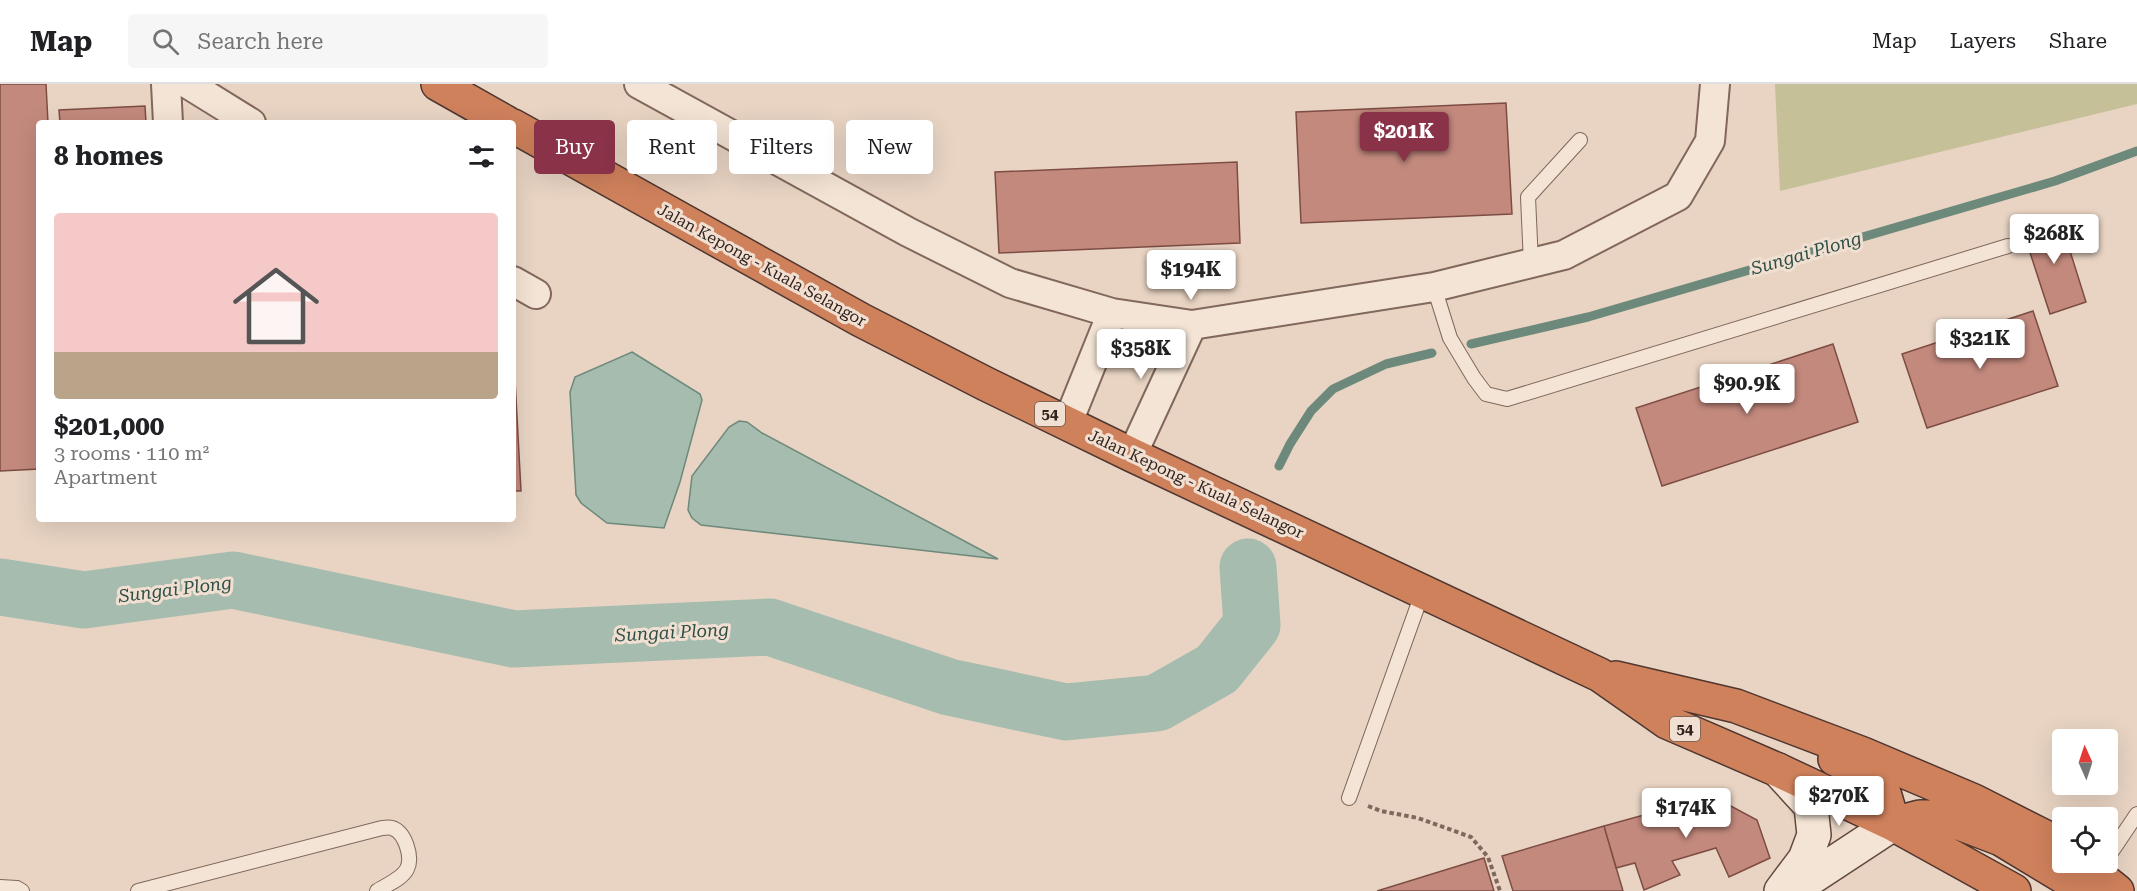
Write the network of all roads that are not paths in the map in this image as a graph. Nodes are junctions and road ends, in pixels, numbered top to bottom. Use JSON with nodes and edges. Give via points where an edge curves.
{"nodes":[{"id":1,"x":166,"y":84,"type":"edge"},
{"id":2,"x":188,"y":84,"type":"edge"},
{"id":3,"x":438,"y":84,"type":"edge"},
{"id":4,"x":639,"y":84,"type":"edge"},
{"id":5,"x":1715,"y":84,"type":"edge"},
{"id":6,"x":168,"y":120,"type":"edge"},
{"id":7,"x":246,"y":120,"type":"edge"},
{"id":8,"x":502,"y":120,"type":"edge"},
{"id":9,"x":516,"y":128,"type":"edge"},
{"id":10,"x":1580,"y":140,"type":"dead end"},
{"id":11,"x":2008,"y":246,"type":"dead end"},
{"id":12,"x":1531,"y":264,"type":"junction"},
{"id":13,"x":1434,"y":287,"type":"junction"},
{"id":14,"x":1112,"y":313,"type":"junction"},
{"id":15,"x":1192,"y":325,"type":"junction"},
{"id":16,"x":1068,"y":422,"type":"junction"},
{"id":17,"x":1132,"y":455,"type":"junction"},
{"id":18,"x":1423,"y":591,"type":"junction"},
{"id":19,"x":1600,"y":675,"type":"junction"},
{"id":20,"x":1736,"y":706,"type":"junction"},
{"id":21,"x":1778,"y":770,"type":"junction"},
{"id":22,"x":1349,"y":798,"type":"road end"},
{"id":23,"x":2137,"y":814,"type":"edge"},
{"id":24,"x":1893,"y":824,"type":"junction"},
{"id":25,"x":2052,"y":841,"type":"edge"},
{"id":26,"x":2118,"y":844,"type":"edge"},
{"id":27,"x":2052,"y":856,"type":"edge"},
{"id":28,"x":0,"y":887,"type":"edge"},
{"id":29,"x":22,"y":891,"type":"edge"},
{"id":30,"x":138,"y":891,"type":"edge"},
{"id":31,"x":377,"y":891,"type":"edge"},
{"id":32,"x":1781,"y":891,"type":"edge"},
{"id":33,"x":1791,"y":891,"type":"edge"},
{"id":34,"x":2014,"y":891,"type":"edge"}],
"edges":[{"from":1,"to":6,"type":"street"},
{"from":2,"to":7,"type":"street"},
{"from":3,"to":8,"type":"highway"},
{"from":4,"to":14,"type":"street","via":[[1010,283]]},
{"from":5,"to":12,"type":"street","via":[[1710,141],[1678,196],[1564,255]]},
{"from":9,"to":16,"type":"highway","name":"Jalan Kepong - Kuala Selangor","number":"54","via":[[861,320]]},
{"from":10,"to":12,"type":"lane","via":[[1528,197]]},
{"from":11,"to":13,"type":"lane","via":[[1507,399],[1486,394],[1474,378],[1450,338]]},
{"from":12,"to":13,"type":"street"},
{"from":13,"to":15,"type":"street"},
{"from":14,"to":15,"type":"street"},
{"from":14,"to":16,"type":"street"},
{"from":15,"to":17,"type":"street"},
{"from":16,"to":17,"type":"highway","name":"Jalan Kepong - Kuala Selangor","number":"54"},
{"from":17,"to":18,"type":"highway","name":"Jalan Kepong - Kuala Selangor","number":"54"},
{"from":18,"to":19,"type":"highway","name":"Jalan Kepong - Kuala Selangor","number":"54"},
{"from":18,"to":22,"type":"lane"},
{"from":19,"to":20,"type":"highway","name":"Jalan Kepong - Kuala Selangor","number":"54"},
{"from":19,"to":21,"type":"highway","name":"Jalan Kepong - Kuala Selangor","number":"54","via":[[1667,722]]},
{"from":20,"to":24,"type":"highway","via":[[1758,724],[1861,771],[1885,796]]},
{"from":20,"to":25,"type":"highway","name":"Jalan Kepong - Kuala Selangor","number":"54","via":[[1974,801]]},
{"from":21,"to":24,"type":"highway","name":"Jalan Kepong - Kuala Selangor","number":"54"},
{"from":21,"to":32,"type":"street","via":[[1811,806],[1814,835],[1805,859]]},
{"from":23,"to":26,"type":"lane"},
{"from":24,"to":27,"type":"highway","via":[[1920,817],[1943,817]]},
{"from":24,"to":33,"type":"street"},
{"from":24,"to":34,"type":"highway","name":"Jalan Kepong - Kuala Selangor","number":"54"},
{"from":28,"to":29,"type":"lane"},
{"from":30,"to":31,"type":"lane","via":[[392,828],[405,842],[409,863],[401,876]]}]}
